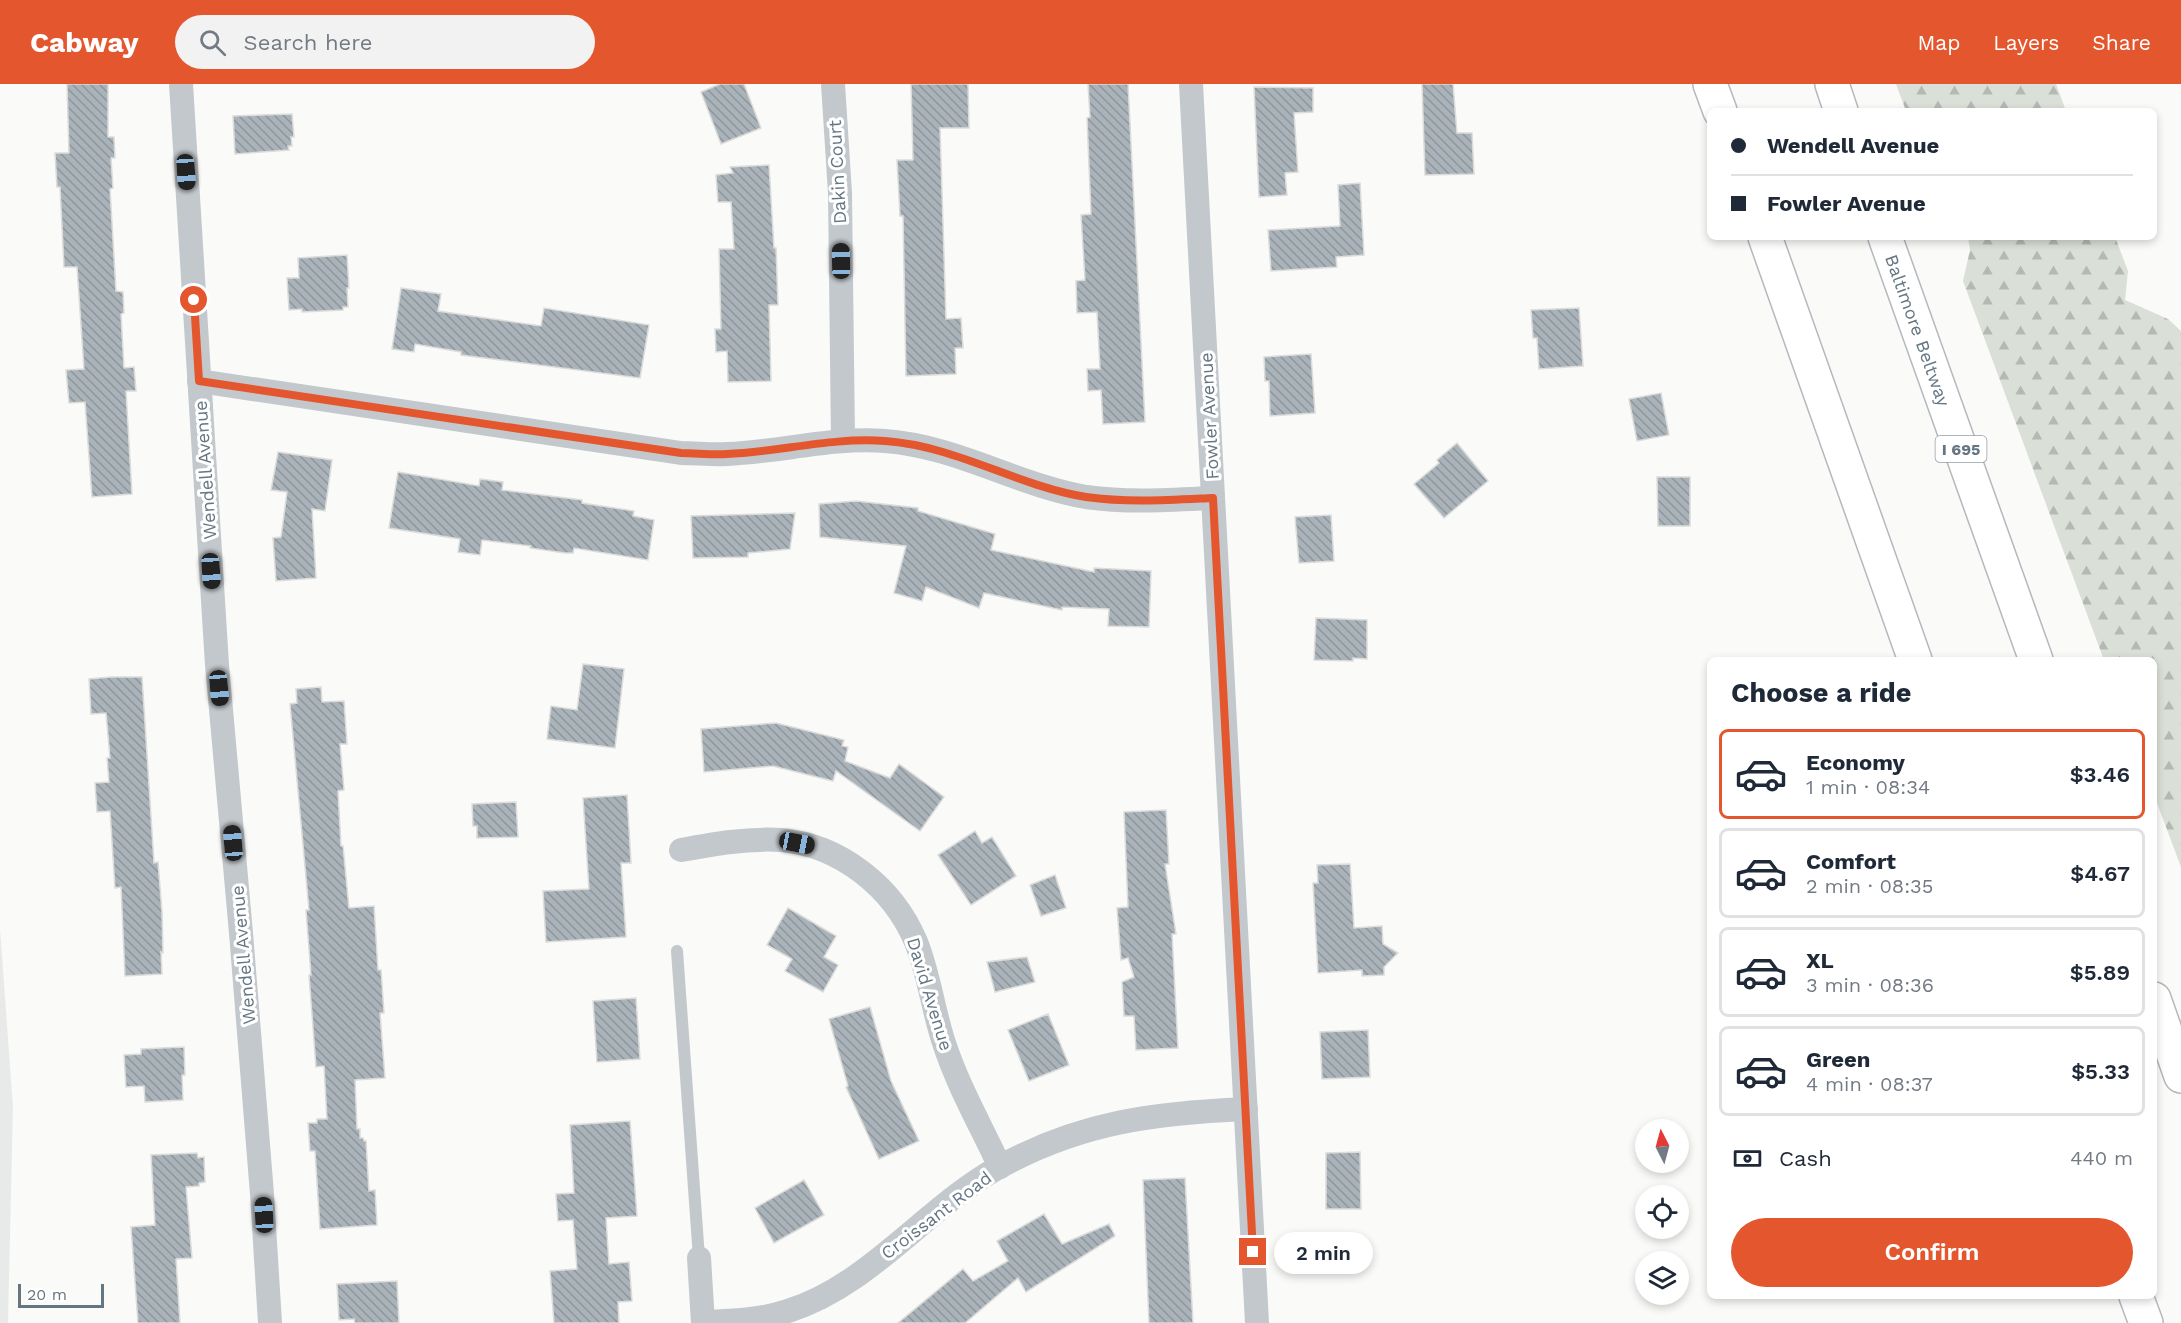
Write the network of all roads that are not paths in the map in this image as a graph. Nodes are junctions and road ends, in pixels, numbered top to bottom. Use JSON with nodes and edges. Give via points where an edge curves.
{"nodes":[{"id":1,"x":181,"y":84,"type":"edge"},
{"id":2,"x":833,"y":84,"type":"edge"},
{"id":3,"x":1191,"y":84,"type":"edge"},
{"id":4,"x":1710,"y":84,"type":"edge"},
{"id":5,"x":1832,"y":84,"type":"edge"},
{"id":6,"x":1719,"y":108,"type":"edge"},
{"id":7,"x":1840,"y":108,"type":"edge"},
{"id":8,"x":1766,"y":240,"type":"edge"},
{"id":9,"x":1886,"y":240,"type":"edge"},
{"id":10,"x":199,"y":381,"type":"junction"},
{"id":11,"x":843,"y":440,"type":"junction"},
{"id":12,"x":1213,"y":498,"type":"junction"},
{"id":13,"x":1914,"y":657,"type":"edge"},
{"id":14,"x":2035,"y":657,"type":"edge"},
{"id":15,"x":681,"y":850,"type":"dead end"},
{"id":16,"x":677,"y":951,"type":"dead end"},
{"id":17,"x":2157,"y":1008,"type":"edge"},
{"id":18,"x":2181,"y":1076,"type":"edge"},
{"id":19,"x":1246,"y":1109,"type":"junction"},
{"id":20,"x":1000,"y":1167,"type":"junction"},
{"id":21,"x":699,"y":1257,"type":"joint"},
{"id":22,"x":2137,"y":1299,"type":"edge"},
{"id":23,"x":703,"y":1322,"type":"edge"},
{"id":24,"x":270,"y":1323,"type":"edge"},
{"id":25,"x":1257,"y":1323,"type":"edge"},
{"id":26,"x":2146,"y":1323,"type":"edge"}],
"edges":[{"from":1,"to":10,"type":"street","name":"Wendell Avenue"},
{"from":2,"to":11,"type":"street","name":"Dakin Court","via":[[840,194]]},
{"from":3,"to":12,"type":"street","name":"Fowler Avenue"},
{"from":4,"to":6,"type":"highway"},
{"from":5,"to":7,"type":"highway"},
{"from":8,"to":13,"type":"highway"},
{"from":9,"to":14,"type":"highway","name":"Baltimore Beltway","number":"I 695"},
{"from":10,"to":11,"type":"street","via":[[681,453],[726,454]]},
{"from":10,"to":24,"type":"street","name":"Wendell Avenue","via":[[217,665],[242,933]]},
{"from":11,"to":12,"type":"street","via":[[926,447],[1085,496],[1132,500]]},
{"from":12,"to":19,"type":"street","name":"Fowler Avenue"},
{"from":15,"to":20,"type":"street","name":"David Avenue","via":[[725,842],[782,840],[834,855],[876,884],[893,903],[916,943],[944,1042]]},
{"from":16,"to":21,"type":"lane"},
{"from":17,"to":18,"type":"highway"},
{"from":19,"to":20,"type":"street","name":"Croissant Road","via":[[1183,1113],[1093,1128],[1061,1138]]},
{"from":19,"to":25,"type":"street","name":"Fowler Avenue"},
{"from":20,"to":23,"type":"street","name":"Croissant Road","via":[[974,1182],[847,1282],[819,1299],[750,1320]]},
{"from":21,"to":23,"type":"street"},
{"from":22,"to":26,"type":"highway"}]}
